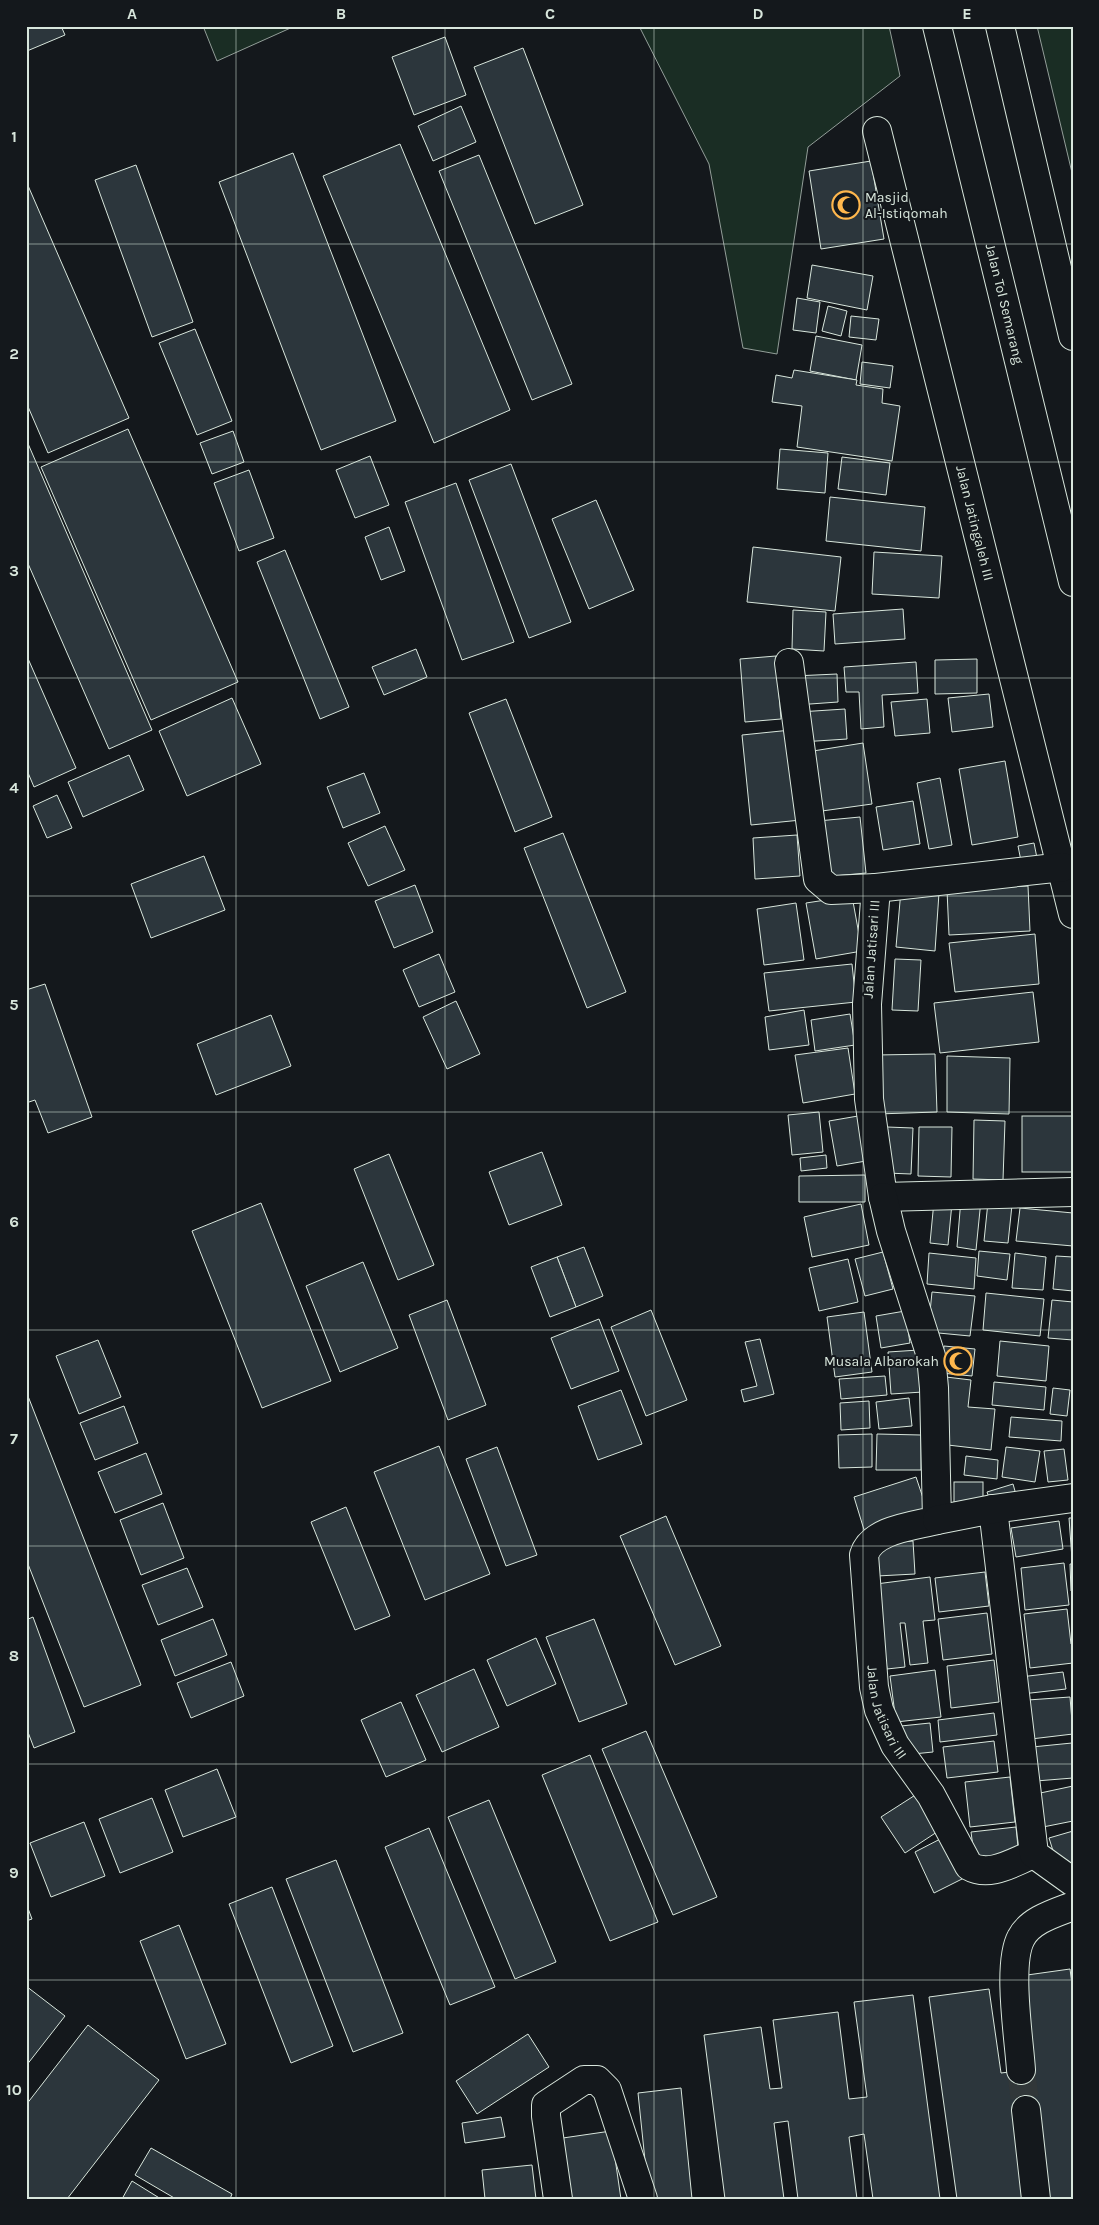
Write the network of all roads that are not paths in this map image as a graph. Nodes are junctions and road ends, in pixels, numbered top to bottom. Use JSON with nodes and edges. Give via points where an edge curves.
{"nodes":[{"id":1,"x":937,"y":26,"type":"edge"},
{"id":2,"x":1000,"y":26,"type":"edge"},
{"id":3,"x":877,"y":130,"type":"dead end"},
{"id":4,"x":1073,"y":336,"type":"edge"},
{"id":5,"x":1073,"y":582,"type":"edge"},
{"id":6,"x":789,"y":662,"type":"dead end"},
{"id":7,"x":1063,"y":867,"type":"junction"},
{"id":8,"x":876,"y":888,"type":"junction"},
{"id":9,"x":1073,"y":914,"type":"edge"},
{"id":10,"x":1073,"y":1192,"type":"edge"},
{"id":11,"x":883,"y":1197,"type":"junction"},
{"id":12,"x":1073,"y":1498,"type":"edge"},
{"id":13,"x":993,"y":1509,"type":"junction"},
{"id":14,"x":938,"y":1520,"type":"junction"},
{"id":15,"x":1034,"y":1854,"type":"junction"},
{"id":16,"x":1073,"y":1882,"type":"edge"},
{"id":17,"x":1073,"y":1906,"type":"edge"},
{"id":18,"x":1021,"y":2070,"type":"tunnel mouth"},
{"id":19,"x":1026,"y":2110,"type":"tunnel mouth"},
{"id":20,"x":558,"y":2199,"type":"edge"},
{"id":21,"x":643,"y":2199,"type":"edge"},
{"id":22,"x":1036,"y":2199,"type":"edge"}],
"edges":[{"from":1,"to":5,"type":"main road","name":"Jalan Tol Semarang"},
{"from":2,"to":4,"type":"main road"},
{"from":3,"to":7,"type":"main road","name":"Jalan Jatingaleh III"},
{"from":6,"to":8,"type":"main road","via":[[818,879],[831,890]]},
{"from":7,"to":8,"type":"main road","name":"Jalan Jatisari III"},
{"from":7,"to":9,"type":"main road","name":"Jalan Jatingaleh III"},
{"from":8,"to":11,"type":"main road","name":"Jalan Jatisari III","via":[[867,1004],[869,1099]]},
{"from":10,"to":11,"type":"main road"},
{"from":11,"to":14,"type":"main road","name":"Jalan Jatisari III","via":[[931,1356]]},
{"from":12,"to":13,"type":"main road","name":"Jalan Jatisari III"},
{"from":13,"to":14,"type":"main road","name":"Jalan Jatisari III"},
{"from":13,"to":15,"type":"main road"},
{"from":14,"to":15,"type":"main road","name":"Jalan Jatisari III","via":[[877,1538],[866,1546],[864,1555],[874,1687],[880,1710],[895,1745],[931,1795],[969,1866],[987,1872]]},
{"from":15,"to":16,"type":"main road"},
{"from":17,"to":18,"type":"main road","via":[[1041,1918],[1021,1938],[1015,1962]]},
{"from":19,"to":22,"type":"main road"},
{"from":20,"to":21,"type":"main road","via":[[546,2105],[584,2080],[597,2080],[607,2090]]}]}
